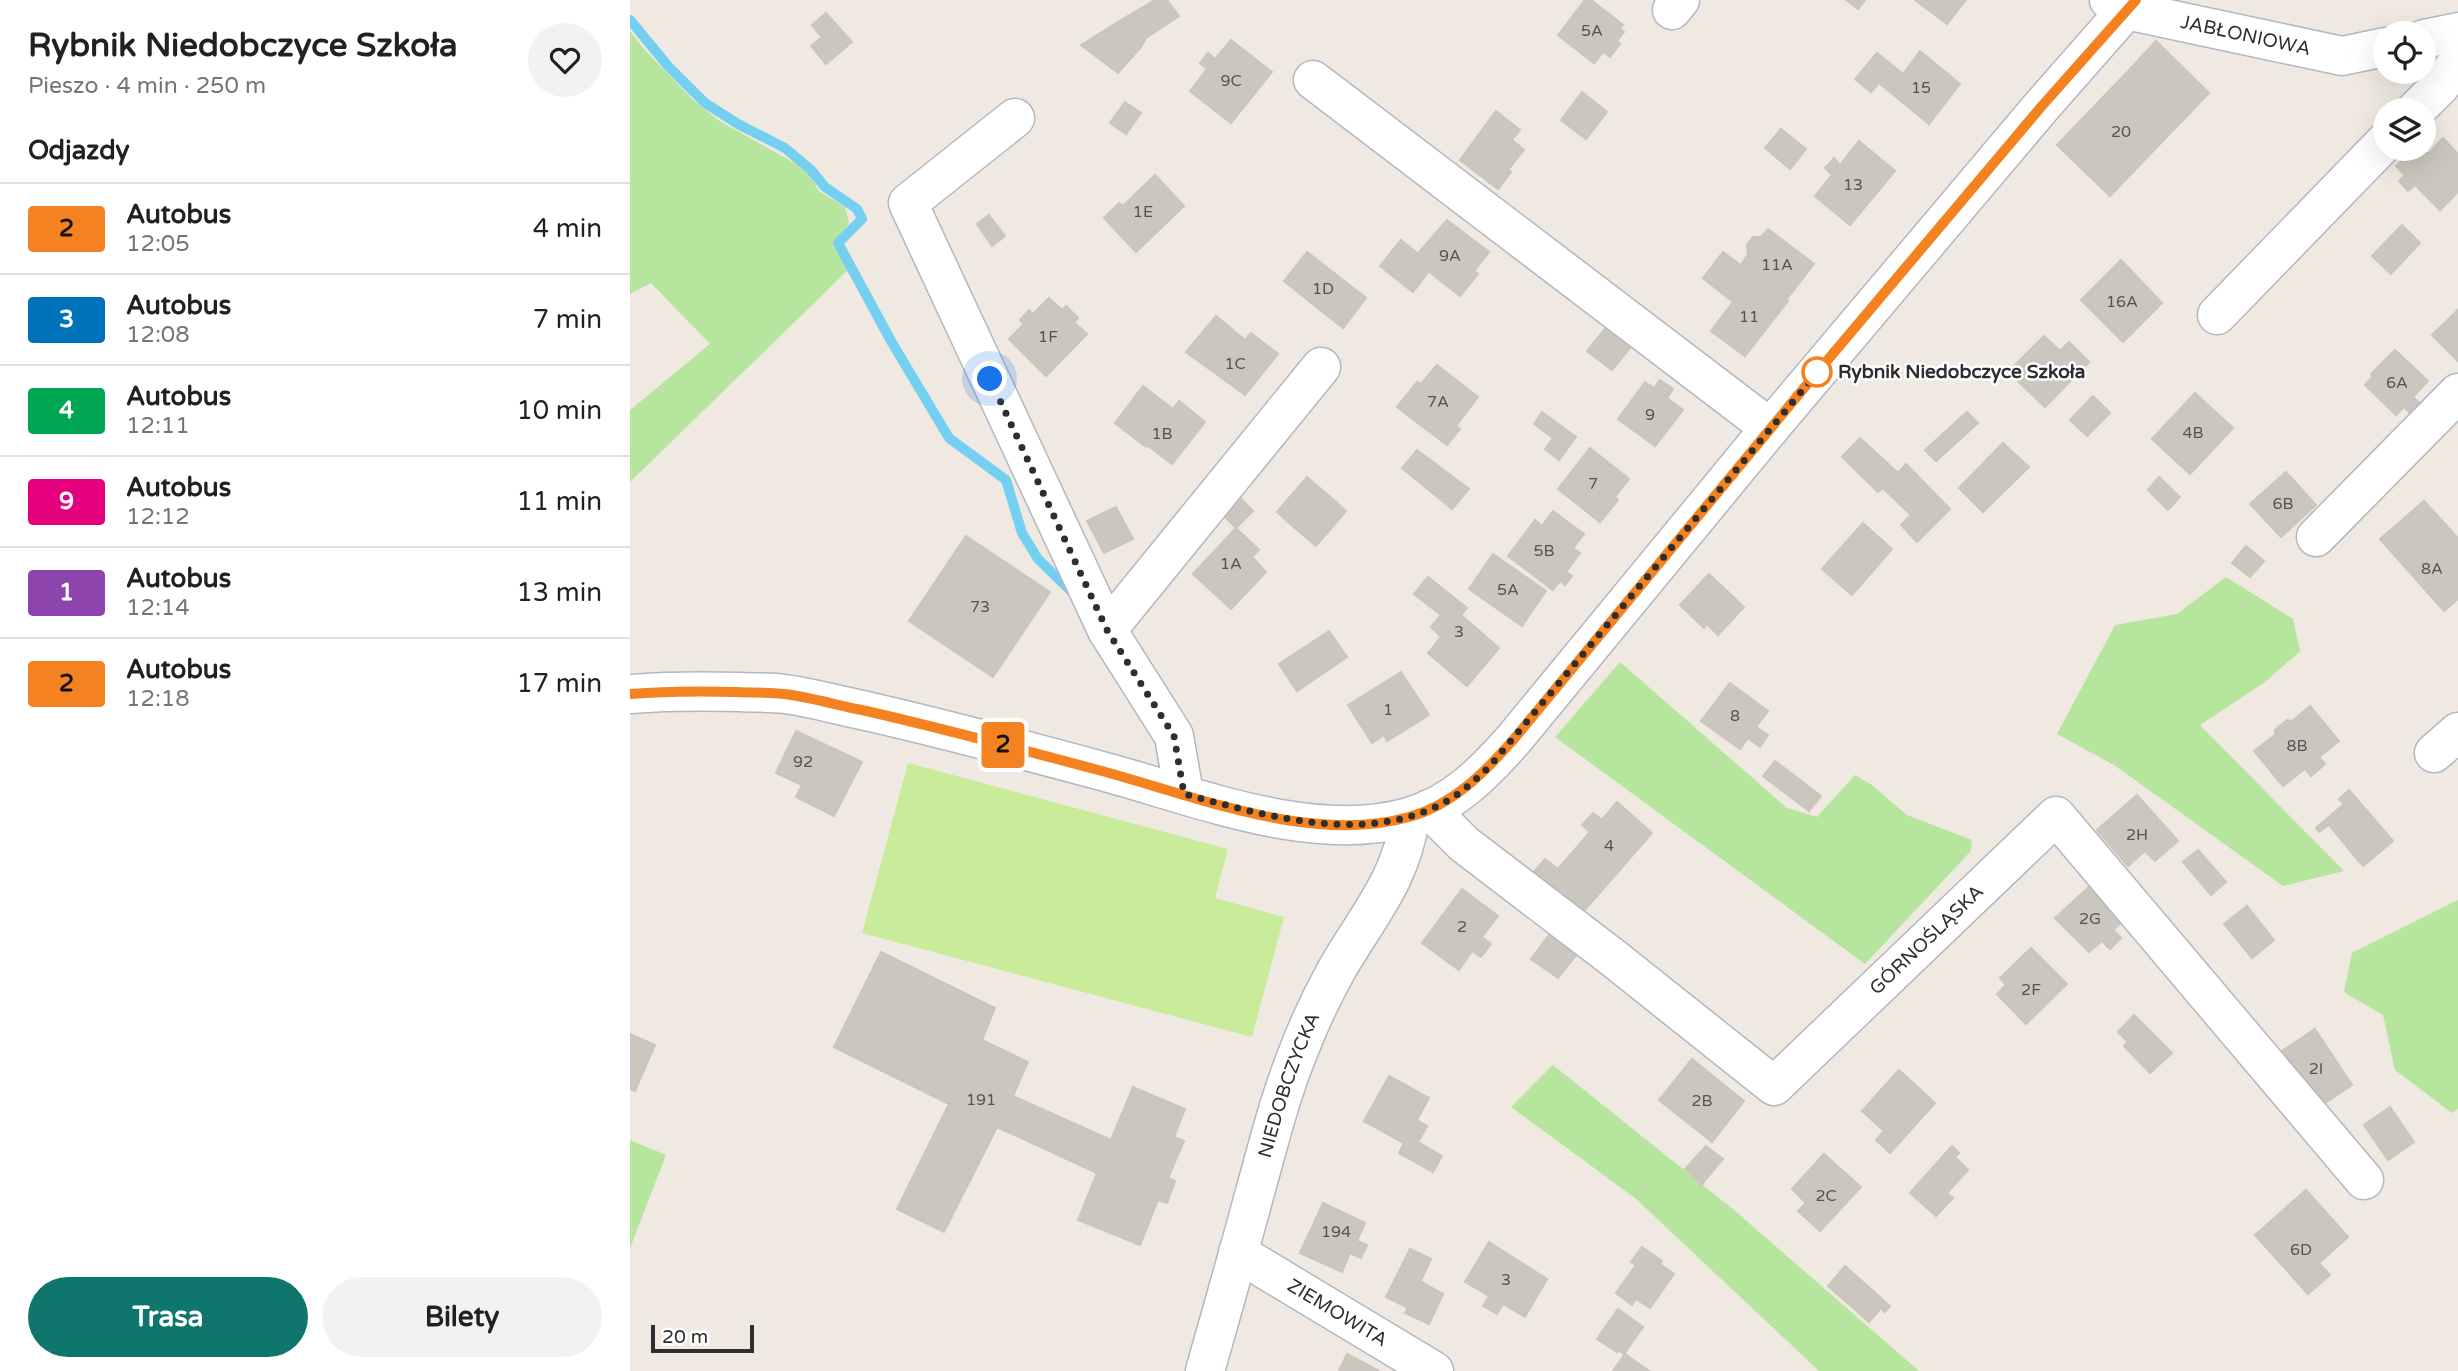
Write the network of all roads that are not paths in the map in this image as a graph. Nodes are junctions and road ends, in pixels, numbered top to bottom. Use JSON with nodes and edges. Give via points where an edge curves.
{"nodes":[{"id":1,"x":2124,"y":3,"type":"edge"},
{"id":2,"x":2458,"y":32,"type":"edge"},
{"id":3,"x":2436,"y":37,"type":"edge"},
{"id":4,"x":2373,"y":50,"type":"edge"},
{"id":5,"x":2458,"y":62,"type":"edge"},
{"id":6,"x":1313,"y":80,"type":"dead end"},
{"id":7,"x":2428,"y":98,"type":"edge"},
{"id":8,"x":1015,"y":118,"type":"dead end"},
{"id":9,"x":2373,"y":154,"type":"edge"},
{"id":10,"x":2217,"y":315,"type":"dead end"},
{"id":11,"x":1321,"y":367,"type":"dead end"},
{"id":12,"x":2458,"y":393,"type":"edge"},
{"id":13,"x":1770,"y":428,"type":"junction"},
{"id":14,"x":2316,"y":537,"type":"dead end"},
{"id":15,"x":1107,"y":630,"type":"junction"},
{"id":16,"x":630,"y":694,"type":"edge"},
{"id":17,"x":1184,"y":794,"type":"junction"},
{"id":18,"x":1420,"y":813,"type":"junction"},
{"id":19,"x":2364,"y":1180,"type":"dead end"},
{"id":20,"x":1238,"y":1253,"type":"junction"},
{"id":21,"x":1205,"y":1371,"type":"edge"},
{"id":22,"x":1434,"y":1371,"type":"edge"}],
"edges":[{"from":1,"to":4,"type":"street","name":"JABŁONIOWA","via":[[2342,56]]},
{"from":1,"to":13,"type":"street"},
{"from":2,"to":3,"type":"street"},
{"from":5,"to":7,"type":"street"},
{"from":6,"to":13,"type":"street"},
{"from":8,"to":15,"type":"street","via":[[908,203]]},
{"from":9,"to":10,"type":"street"},
{"from":11,"to":15,"type":"street"},
{"from":12,"to":14,"type":"street"},
{"from":13,"to":18,"type":"street","via":[[1506,748],[1469,785]]},
{"from":15,"to":17,"type":"street","via":[[1174,736]]},
{"from":16,"to":17,"type":"street","via":[[673,690],[783,694],[892,717]]},
{"from":17,"to":18,"type":"street","via":[[1301,822],[1371,824]]},
{"from":18,"to":19,"type":"street","name":"GÓRNOŚLĄSKA","via":[[1774,1086],[2056,816]]},
{"from":18,"to":20,"type":"street","name":"NIEDOBCZYCKA","via":[[1397,869],[1338,968],[1296,1056]]},
{"from":20,"to":21,"type":"street","name":"NIEDOBCZYCKA"},
{"from":20,"to":22,"type":"street","name":"ZIEMOWITA"}]}
